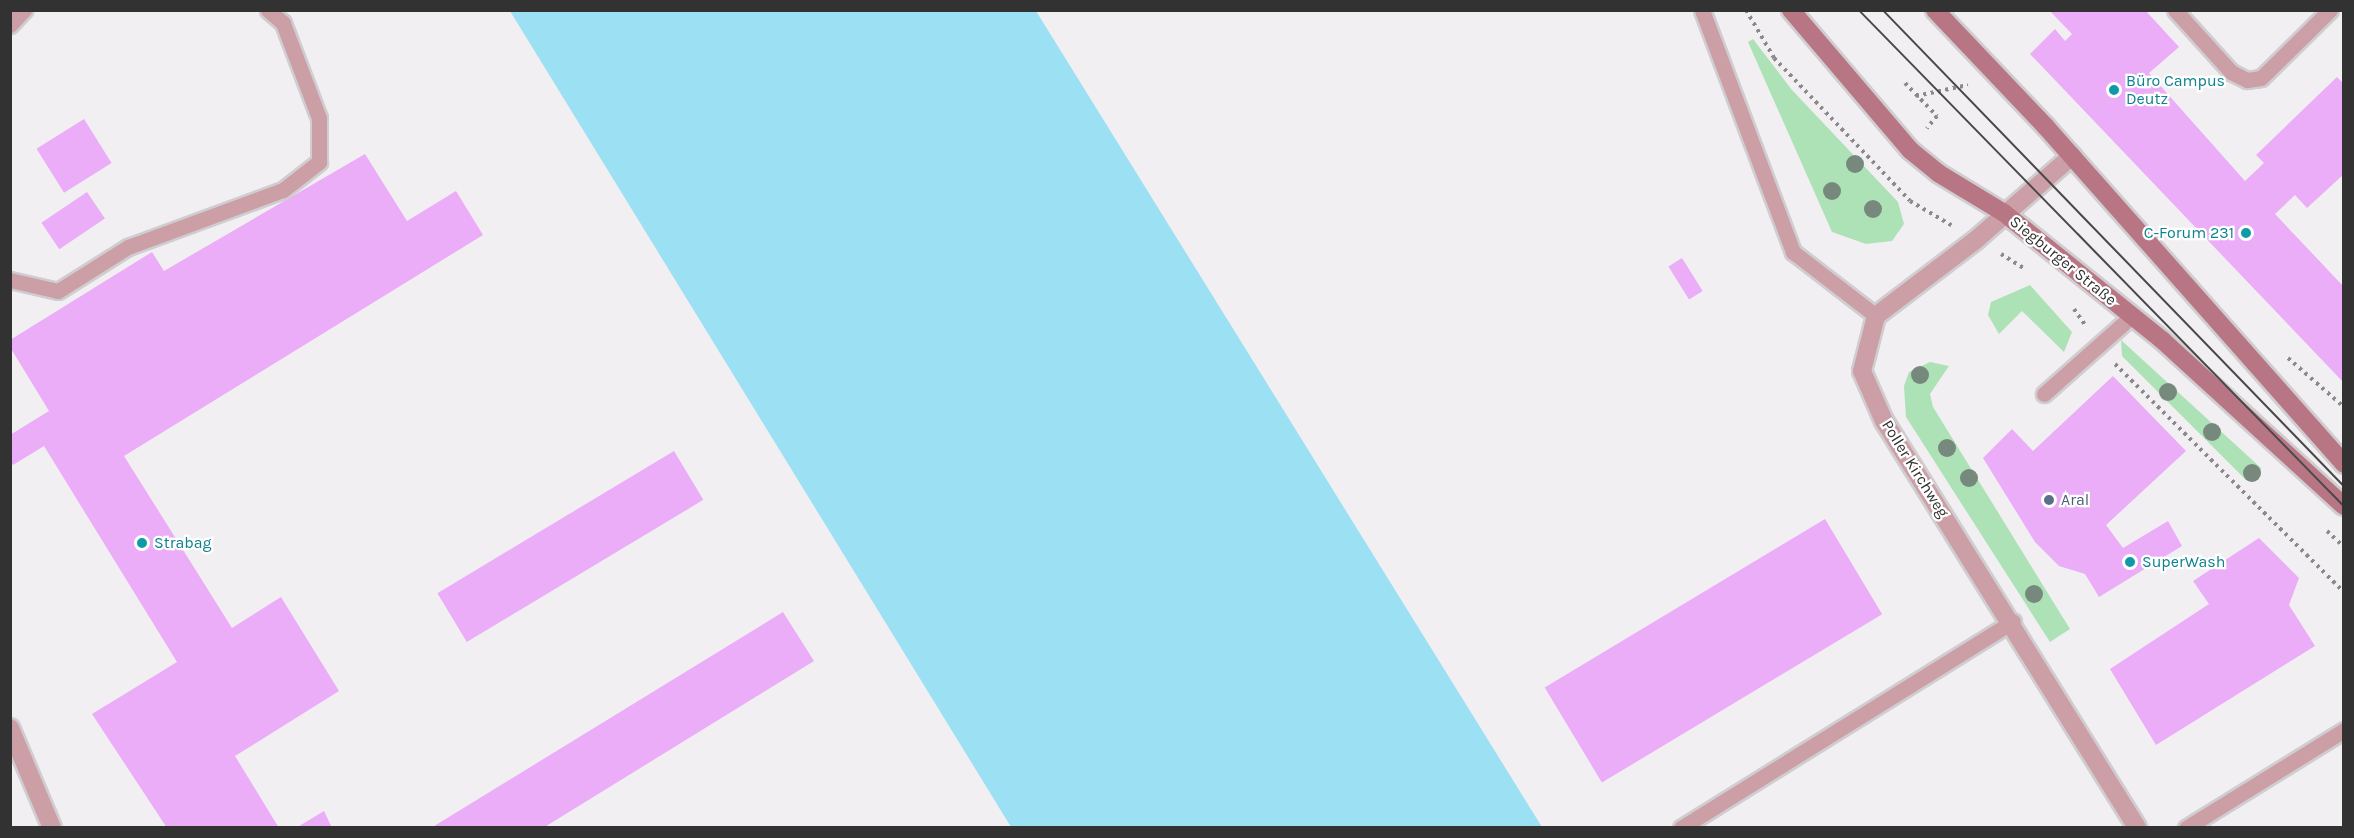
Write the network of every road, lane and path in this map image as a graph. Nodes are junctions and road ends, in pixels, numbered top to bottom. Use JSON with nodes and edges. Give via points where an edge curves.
{"nodes":[{"id":1,"x":24,"y":10,"type":"edge"},
{"id":2,"x":268,"y":10,"type":"edge"},
{"id":3,"x":1702,"y":10,"type":"edge"},
{"id":4,"x":1791,"y":10,"type":"edge"},
{"id":5,"x":1935,"y":10,"type":"edge"},
{"id":6,"x":2175,"y":10,"type":"edge"},
{"id":7,"x":2330,"y":10,"type":"edge"},
{"id":8,"x":10,"y":26,"type":"edge"},
{"id":9,"x":1967,"y":76,"type":"dead end"},
{"id":10,"x":1905,"y":83,"type":"dead end"},
{"id":11,"x":2072,"y":156,"type":"junction"},
{"id":12,"x":2004,"y":213,"type":"junction"},
{"id":13,"x":10,"y":280,"type":"edge"},
{"id":14,"x":2069,"y":302,"type":"dead end"},
{"id":15,"x":1876,"y":316,"type":"junction"},
{"id":16,"x":2132,"y":316,"type":"junction"},
{"id":17,"x":2099,"y":345,"type":"junction"},
{"id":18,"x":2282,"y":357,"type":"dead end"},
{"id":19,"x":2044,"y":394,"type":"dead end"},
{"id":20,"x":2343,"y":407,"type":"edge"},
{"id":21,"x":2343,"y":464,"type":"edge"},
{"id":22,"x":2343,"y":506,"type":"edge"},
{"id":23,"x":2343,"y":592,"type":"edge"},
{"id":24,"x":2013,"y":621,"type":"junction"},
{"id":25,"x":10,"y":728,"type":"edge"},
{"id":26,"x":2343,"y":730,"type":"edge"},
{"id":27,"x":52,"y":828,"type":"edge"},
{"id":28,"x":1681,"y":828,"type":"edge"},
{"id":29,"x":2137,"y":828,"type":"edge"},
{"id":30,"x":2186,"y":828,"type":"edge"}],
"edges":[{"from":1,"to":8,"type":"lane"},
{"from":2,"to":13,"type":"lane","via":[[282,23],[319,117],[319,162],[282,190],[128,247],[58,291]]},
{"from":3,"to":15,"type":"lane","via":[[1793,252]]},
{"from":4,"to":12,"type":"main road","name":"Siegburger Straße","via":[[1910,150],[1938,173]]},
{"from":5,"to":11,"type":"main road"},
{"from":6,"to":7,"type":"lane","via":[[2231,72],[2247,80],[2261,78]]},
{"from":9,"to":10,"type":"path","via":[[1975,83],[1916,96]]},
{"from":11,"to":12,"type":"street"},
{"from":11,"to":21,"type":"main road"},
{"from":12,"to":15,"type":"street"},
{"from":12,"to":16,"type":"main road","name":"Siegburger Straße"},
{"from":14,"to":17,"type":"path"},
{"from":15,"to":24,"type":"street","name":"Poller Kirchweg","via":[[1862,371],[1884,421]]},
{"from":16,"to":17,"type":"lane"},
{"from":16,"to":22,"type":"main road","name":"Siegburger Straße"},
{"from":17,"to":19,"type":"lane"},
{"from":17,"to":23,"type":"path"},
{"from":18,"to":20,"type":"path","via":[[2295,360]]},
{"from":24,"to":28,"type":"lane"},
{"from":24,"to":29,"type":"street","name":"Poller Kirchweg"},
{"from":25,"to":27,"type":"street"},
{"from":26,"to":30,"type":"lane"}]}
